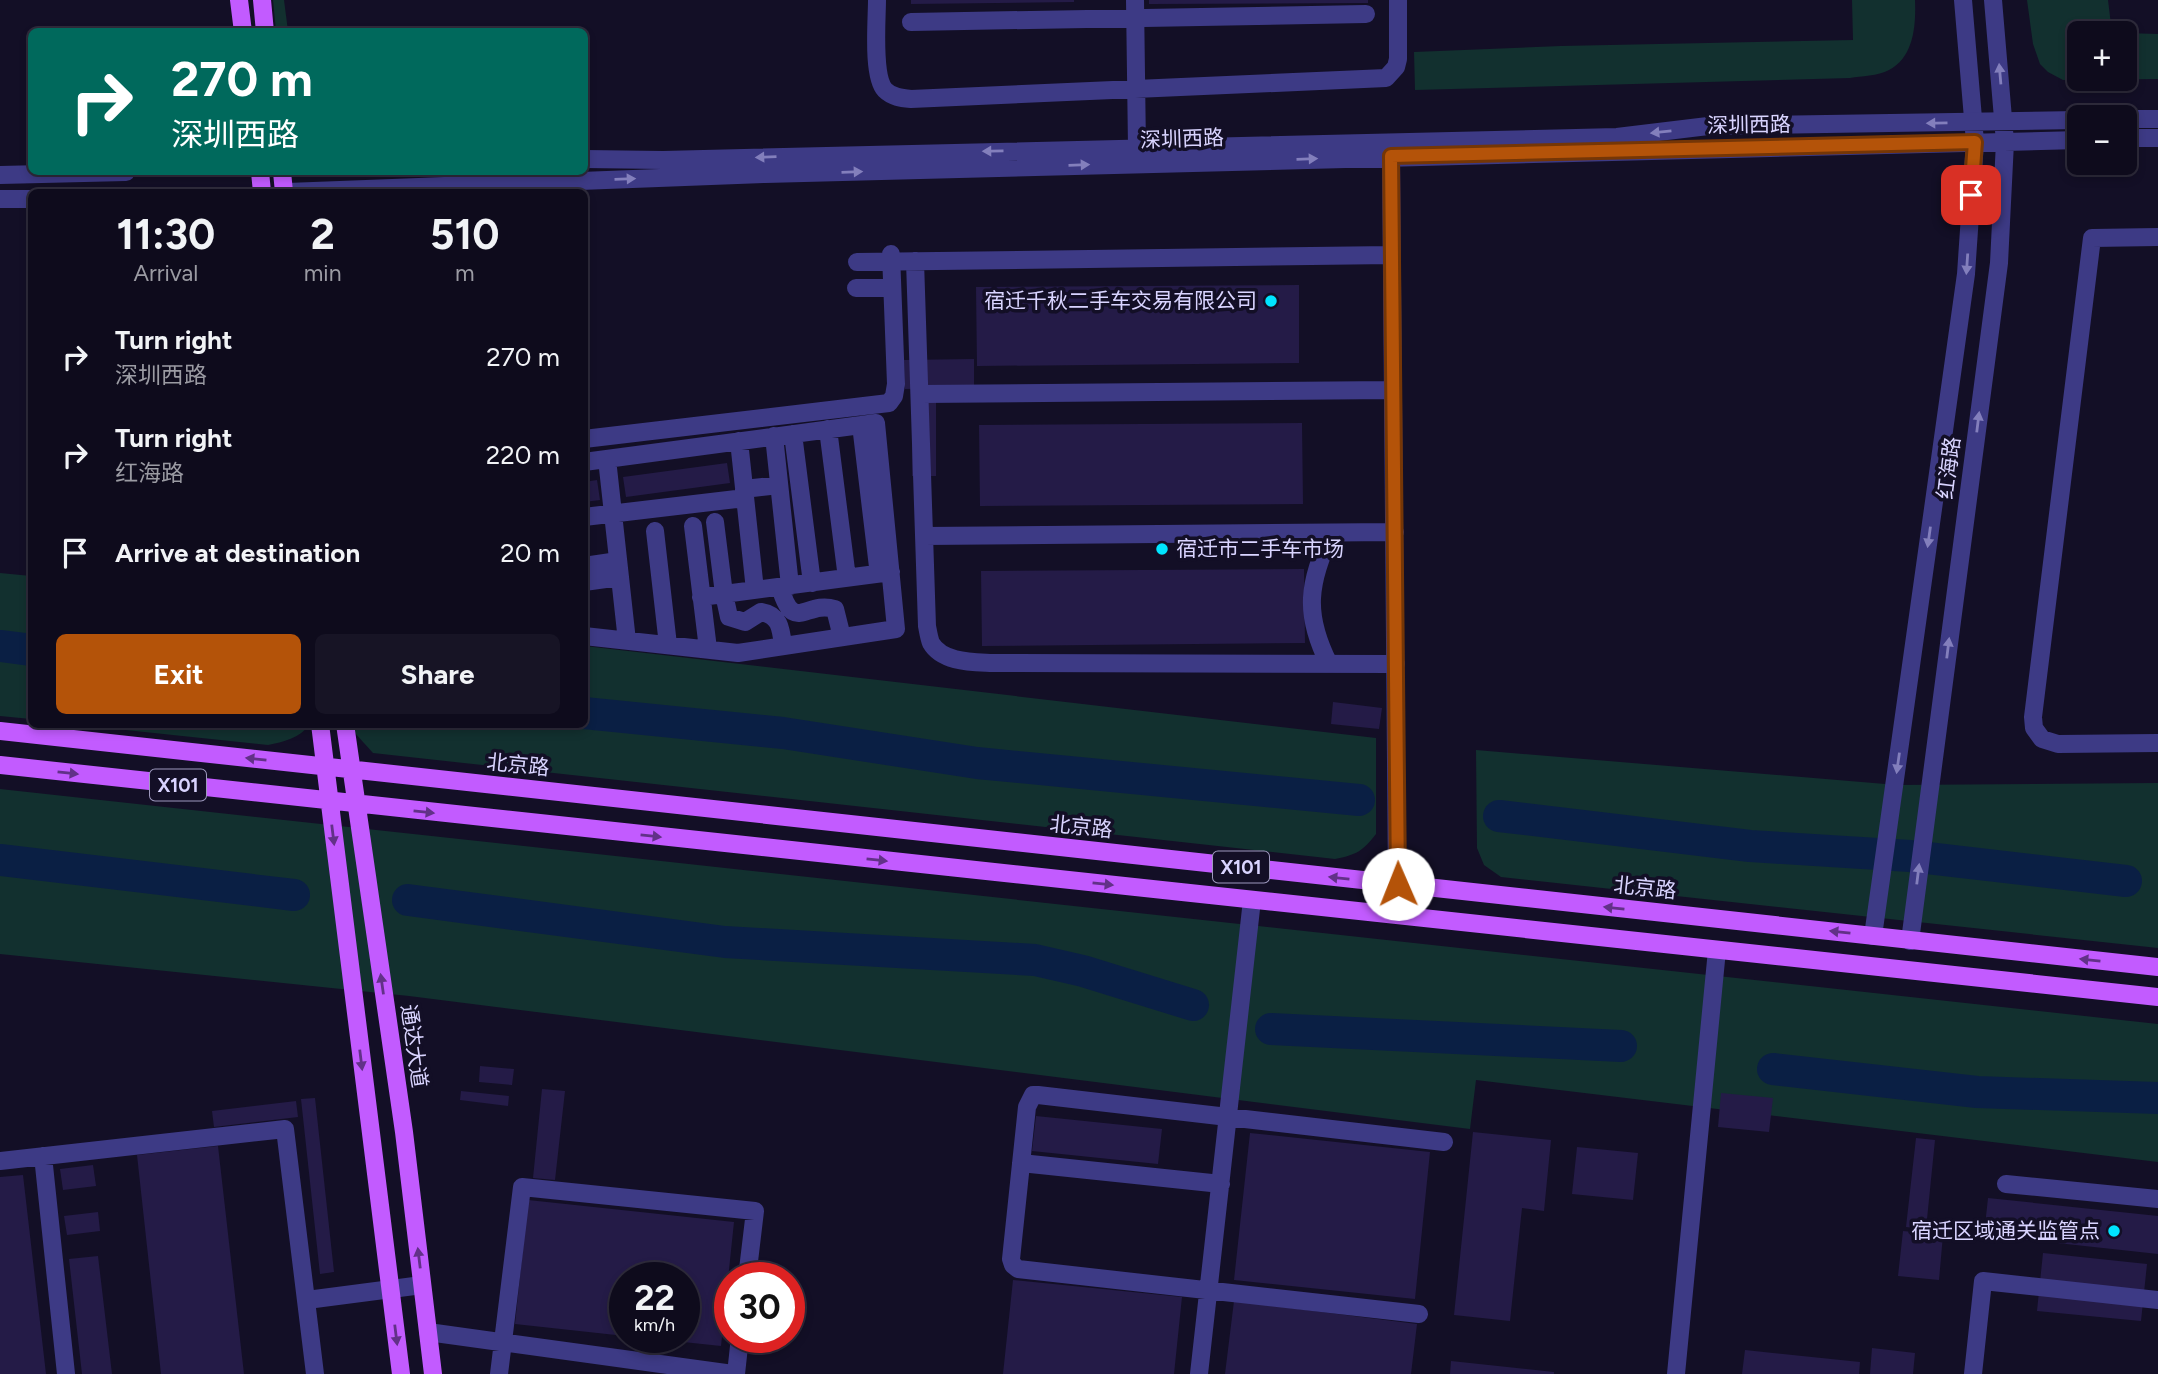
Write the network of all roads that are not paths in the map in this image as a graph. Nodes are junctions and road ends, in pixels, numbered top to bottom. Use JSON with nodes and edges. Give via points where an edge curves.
{"nodes":[{"id":1,"x":239,"y":0,"type":"edge"},
{"id":2,"x":262,"y":0,"type":"edge"},
{"id":3,"x":877,"y":0,"type":"edge"},
{"id":4,"x":1135,"y":0,"type":"edge"},
{"id":5,"x":1398,"y":0,"type":"edge"},
{"id":6,"x":1963,"y":0,"type":"edge"},
{"id":7,"x":1993,"y":0,"type":"edge"},
{"id":8,"x":1366,"y":14,"type":"dead end"},
{"id":9,"x":1135,"y":19,"type":"junction"},
{"id":10,"x":911,"y":22,"type":"dead end"},
{"id":11,"x":242,"y":28,"type":"edge"},
{"id":12,"x":265,"y":28,"type":"edge"},
{"id":13,"x":1136,"y":89,"type":"junction"},
{"id":14,"x":2158,"y":118,"type":"edge"},
{"id":15,"x":2137,"y":119,"type":"edge"},
{"id":16,"x":2067,"y":120,"type":"edge"},
{"id":17,"x":2004,"y":121,"type":"junction"},
{"id":18,"x":1973,"y":122,"type":"junction"},
{"id":19,"x":2137,"y":138,"type":"edge"},
{"id":20,"x":2158,"y":138,"type":"edge"},
{"id":21,"x":2067,"y":140,"type":"edge"},
{"id":22,"x":1975,"y":142,"type":"junction"},
{"id":23,"x":2005,"y":142,"type":"junction"},
{"id":24,"x":1137,"y":148,"type":"junction"},
{"id":25,"x":1391,"y":156,"type":"junction"},
{"id":26,"x":588,"y":159,"type":"edge"},
{"id":27,"x":28,"y":174,"type":"edge"},
{"id":28,"x":0,"y":175,"type":"edge"},
{"id":29,"x":366,"y":189,"type":"edge"},
{"id":30,"x":0,"y":199,"type":"edge"},
{"id":31,"x":28,"y":199,"type":"edge"},
{"id":32,"x":2158,"y":237,"type":"edge"},
{"id":33,"x":1392,"y":255,"type":"junction"},
{"id":34,"x":891,"y":258,"type":"junction"},
{"id":35,"x":915,"y":261,"type":"junction"},
{"id":36,"x":857,"y":262,"type":"dead end"},
{"id":37,"x":856,"y":288,"type":"dead end"},
{"id":38,"x":892,"y":288,"type":"junction"},
{"id":39,"x":1393,"y":390,"type":"junction"},
{"id":40,"x":920,"y":394,"type":"junction"},
{"id":41,"x":828,"y":429,"type":"junction"},
{"id":42,"x":793,"y":434,"type":"junction"},
{"id":43,"x":774,"y":436,"type":"junction"},
{"id":44,"x":588,"y":439,"type":"edge"},
{"id":45,"x":738,"y":441,"type":"junction"},
{"id":46,"x":607,"y":459,"type":"junction"},
{"id":47,"x":588,"y":461,"type":"edge"},
{"id":48,"x":779,"y":485,"type":"junction"},
{"id":49,"x":745,"y":493,"type":"junction"},
{"id":50,"x":613,"y":514,"type":"junction"},
{"id":51,"x":588,"y":517,"type":"edge"},
{"id":52,"x":715,"y":522,"type":"dead end"},
{"id":53,"x":693,"y":526,"type":"dead end"},
{"id":54,"x":655,"y":531,"type":"dead end"},
{"id":55,"x":1395,"y":532,"type":"junction"},
{"id":56,"x":1331,"y":533,"type":"junction"},
{"id":57,"x":925,"y":536,"type":"junction"},
{"id":58,"x":588,"y":566,"type":"edge"},
{"id":59,"x":619,"y":569,"type":"junction"},
{"id":60,"x":885,"y":573,"type":"junction"},
{"id":61,"x":847,"y":578,"type":"junction"},
{"id":62,"x":588,"y":581,"type":"edge"},
{"id":63,"x":812,"y":583,"type":"junction"},
{"id":64,"x":785,"y":586,"type":"junction"},
{"id":65,"x":755,"y":590,"type":"junction"},
{"id":66,"x":724,"y":594,"type":"junction"},
{"id":67,"x":701,"y":597,"type":"junction"},
{"id":68,"x":588,"y":636,"type":"edge"},
{"id":69,"x":842,"y":637,"type":"junction"},
{"id":70,"x":627,"y":641,"type":"junction"},
{"id":71,"x":668,"y":645,"type":"junction"},
{"id":72,"x":783,"y":646,"type":"junction"},
{"id":73,"x":708,"y":649,"type":"junction"},
{"id":74,"x":1329,"y":664,"type":"junction"},
{"id":75,"x":1396,"y":664,"type":"junction"},
{"id":76,"x":320,"y":728,"type":"edge"},
{"id":77,"x":346,"y":728,"type":"edge"},
{"id":78,"x":0,"y":731,"type":"edge"},
{"id":79,"x":2158,"y":743,"type":"edge"},
{"id":80,"x":0,"y":765,"type":"edge"},
{"id":81,"x":324,"y":767,"type":"junction"},
{"id":82,"x":351,"y":770,"type":"junction"},
{"id":83,"x":328,"y":801,"type":"junction"},
{"id":84,"x":356,"y":804,"type":"junction"},
{"id":85,"x":1398,"y":884,"type":"junction"},
{"id":86,"x":1252,"y":900,"type":"junction"},
{"id":87,"x":1873,"y":936,"type":"junction"},
{"id":88,"x":1910,"y":941,"type":"junction"},
{"id":89,"x":1717,"y":950,"type":"junction"},
{"id":90,"x":2158,"y":967,"type":"edge"},
{"id":91,"x":2158,"y":997,"type":"edge"},
{"id":92,"x":1228,"y":1117,"type":"junction"},
{"id":93,"x":1444,"y":1142,"type":"dead end"},
{"id":94,"x":43,"y":1156,"type":"junction"},
{"id":95,"x":0,"y":1161,"type":"edge"},
{"id":96,"x":1021,"y":1163,"type":"junction"},
{"id":97,"x":1220,"y":1184,"type":"junction"},
{"id":98,"x":2006,"y":1184,"type":"dead end"},
{"id":99,"x":2158,"y":1199,"type":"edge"},
{"id":100,"x":749,"y":1262,"type":"edge"},
{"id":101,"x":422,"y":1285,"type":"junction"},
{"id":102,"x":390,"y":1289,"type":"junction"},
{"id":103,"x":1209,"y":1290,"type":"junction"},
{"id":104,"x":307,"y":1300,"type":"junction"},
{"id":105,"x":2158,"y":1300,"type":"edge"},
{"id":106,"x":1419,"y":1314,"type":"dead end"},
{"id":107,"x":428,"y":1332,"type":"junction"},
{"id":108,"x":501,"y":1342,"type":"junction"},
{"id":109,"x":738,"y":1353,"type":"edge"},
{"id":110,"x":66,"y":1374,"type":"edge"},
{"id":111,"x":315,"y":1374,"type":"edge"},
{"id":112,"x":401,"y":1374,"type":"edge"},
{"id":113,"x":433,"y":1374,"type":"edge"},
{"id":114,"x":499,"y":1374,"type":"edge"},
{"id":115,"x":735,"y":1374,"type":"edge"},
{"id":116,"x":1199,"y":1374,"type":"edge"},
{"id":117,"x":1676,"y":1374,"type":"edge"},
{"id":118,"x":1973,"y":1374,"type":"edge"}],
"edges":[{"from":1,"to":11,"type":"main road"},
{"from":2,"to":12,"type":"main road"},
{"from":3,"to":13,"type":"street","via":[[878,76],[883,88],[895,96]]},
{"from":4,"to":9,"type":"street"},
{"from":5,"to":13,"type":"street","via":[[1398,59],[1386,78]]},
{"from":6,"to":18,"type":"street","name":"红海路"},
{"from":17,"to":7,"type":"street","name":"红海路","one_way":true},
{"from":8,"to":9,"type":"street"},
{"from":9,"to":10,"type":"street"},
{"from":9,"to":13,"type":"street"},
{"from":13,"to":24,"type":"street"},
{"from":14,"to":15,"type":"street"},
{"from":16,"to":17,"type":"street","name":"深圳西路"},
{"from":17,"to":18,"type":"street","name":"深圳西路"},
{"from":17,"to":23,"type":"street","name":"红海路"},
{"from":18,"to":22,"type":"street","name":"红海路"},
{"from":18,"to":24,"type":"street","name":"深圳西路","one_way":true,"via":[[1708,127],[1617,137]]},
{"from":19,"to":20,"type":"street"},
{"from":21,"to":23,"type":"street","name":"深圳西路"},
{"from":22,"to":23,"type":"street","name":"深圳西路"},
{"from":22,"to":25,"type":"street","name":"深圳西路"},
{"from":22,"to":87,"type":"street","name":"红海路","one_way":true,"via":[[1966,274]]},
{"from":88,"to":23,"type":"street","name":"红海路","one_way":true,"via":[[1999,263]]},
{"from":24,"to":26,"type":"street","name":"深圳西路","one_way":true},
{"from":29,"to":25,"type":"street","name":"深圳西路","one_way":true},
{"from":25,"to":33,"type":"street"},
{"from":27,"to":28,"type":"street"},
{"from":30,"to":31,"type":"street"},
{"from":32,"to":79,"type":"street","via":[[2092,238],[2033,718],[2036,734],[2058,744]]},
{"from":33,"to":35,"type":"street"},
{"from":33,"to":39,"type":"street"},
{"from":34,"to":35,"type":"street"},
{"from":34,"to":36,"type":"street"},
{"from":34,"to":38,"type":"street"},
{"from":35,"to":40,"type":"street"},
{"from":37,"to":38,"type":"street"},
{"from":38,"to":44,"type":"street","via":[[896,384],[889,403]]},
{"from":39,"to":40,"type":"street"},
{"from":39,"to":55,"type":"street"},
{"from":40,"to":57,"type":"street"},
{"from":41,"to":42,"type":"street"},
{"from":41,"to":60,"type":"street","via":[[876,423]]},
{"from":41,"to":61,"type":"street"},
{"from":42,"to":43,"type":"street"},
{"from":42,"to":63,"type":"street"},
{"from":43,"to":45,"type":"street"},
{"from":43,"to":48,"type":"street"},
{"from":45,"to":46,"type":"street"},
{"from":45,"to":49,"type":"street"},
{"from":46,"to":47,"type":"street"},
{"from":46,"to":50,"type":"street"},
{"from":48,"to":49,"type":"street"},
{"from":48,"to":64,"type":"street"},
{"from":49,"to":50,"type":"street"},
{"from":49,"to":65,"type":"street"},
{"from":50,"to":51,"type":"street"},
{"from":50,"to":59,"type":"street"},
{"from":52,"to":66,"type":"street"},
{"from":53,"to":67,"type":"street"},
{"from":54,"to":71,"type":"street"},
{"from":55,"to":56,"type":"street"},
{"from":55,"to":75,"type":"street"},
{"from":56,"to":57,"type":"street"},
{"from":56,"to":74,"type":"street","via":[[1316,570],[1312,605],[1317,640]]},
{"from":57,"to":74,"type":"street","via":[[927,626],[932,643],[943,654],[962,661]]},
{"from":58,"to":59,"type":"street"},
{"from":59,"to":62,"type":"street"},
{"from":59,"to":70,"type":"street"},
{"from":60,"to":61,"type":"street"},
{"from":60,"to":69,"type":"street","via":[[896,629]]},
{"from":61,"to":63,"type":"street"},
{"from":63,"to":64,"type":"street"},
{"from":64,"to":65,"type":"street"},
{"from":64,"to":69,"type":"street","via":[[789,610],[797,615],[816,607],[835,609]]},
{"from":65,"to":66,"type":"street"},
{"from":66,"to":67,"type":"street"},
{"from":66,"to":72,"type":"street","via":[[729,617],[736,621],[745,622],[761,612],[775,617]]},
{"from":67,"to":73,"type":"street"},
{"from":68,"to":70,"type":"street"},
{"from":69,"to":72,"type":"street"},
{"from":70,"to":71,"type":"street"},
{"from":71,"to":73,"type":"street"},
{"from":72,"to":73,"type":"street","via":[[738,653]]},
{"from":74,"to":75,"type":"street"},
{"from":75,"to":85,"type":"street"},
{"from":76,"to":81,"type":"main road"},
{"from":77,"to":82,"type":"main road","name":"通达大道"},
{"from":81,"to":78,"type":"main road","name":"北京路","number":"X101","one_way":true},
{"from":80,"to":83,"type":"main road","number":"X101","one_way":true},
{"from":81,"to":82,"type":"main road","name":"北京路","number":"X101"},
{"from":81,"to":83,"type":"main road"},
{"from":82,"to":84,"type":"main road","name":"通达大道"},
{"from":85,"to":82,"type":"main road","name":"北京路","number":"X101","one_way":true},
{"from":83,"to":84,"type":"main road","number":"X101"},
{"from":83,"to":102,"type":"main road","one_way":true},
{"from":84,"to":86,"type":"main road","number":"X101","one_way":true},
{"from":101,"to":84,"type":"main road","name":"通达大道","one_way":true},
{"from":87,"to":85,"type":"main road","name":"北京路","number":"X101","one_way":true},
{"from":86,"to":89,"type":"main road","number":"X101"},
{"from":86,"to":92,"type":"street"},
{"from":87,"to":88,"type":"main road","name":"北京路","number":"X101"},
{"from":90,"to":88,"type":"main road","name":"北京路","number":"X101","one_way":true},
{"from":89,"to":91,"type":"main road","number":"X101"},
{"from":89,"to":117,"type":"street"},
{"from":92,"to":93,"type":"street"},
{"from":92,"to":96,"type":"street","via":[[1034,1095],[1027,1107]]},
{"from":92,"to":97,"type":"street"},
{"from":94,"to":95,"type":"street"},
{"from":94,"to":104,"type":"street","via":[[285,1129]]},
{"from":94,"to":110,"type":"street"},
{"from":96,"to":97,"type":"street"},
{"from":96,"to":103,"type":"street","via":[[1011,1258],[1017,1269]]},
{"from":97,"to":103,"type":"street"},
{"from":98,"to":99,"type":"street"},
{"from":100,"to":108,"type":"street","via":[[755,1211],[522,1187]]},
{"from":101,"to":102,"type":"street"},
{"from":101,"to":107,"type":"main road","name":"通达大道"},
{"from":102,"to":104,"type":"street"},
{"from":102,"to":112,"type":"main road","one_way":true},
{"from":103,"to":106,"type":"street"},
{"from":103,"to":116,"type":"street"},
{"from":104,"to":111,"type":"street"},
{"from":105,"to":118,"type":"street","via":[[1983,1281]]},
{"from":107,"to":108,"type":"street"},
{"from":107,"to":113,"type":"main road","name":"通达大道"},
{"from":108,"to":114,"type":"street"},
{"from":108,"to":115,"type":"street"},
{"from":109,"to":115,"type":"street"}]}
